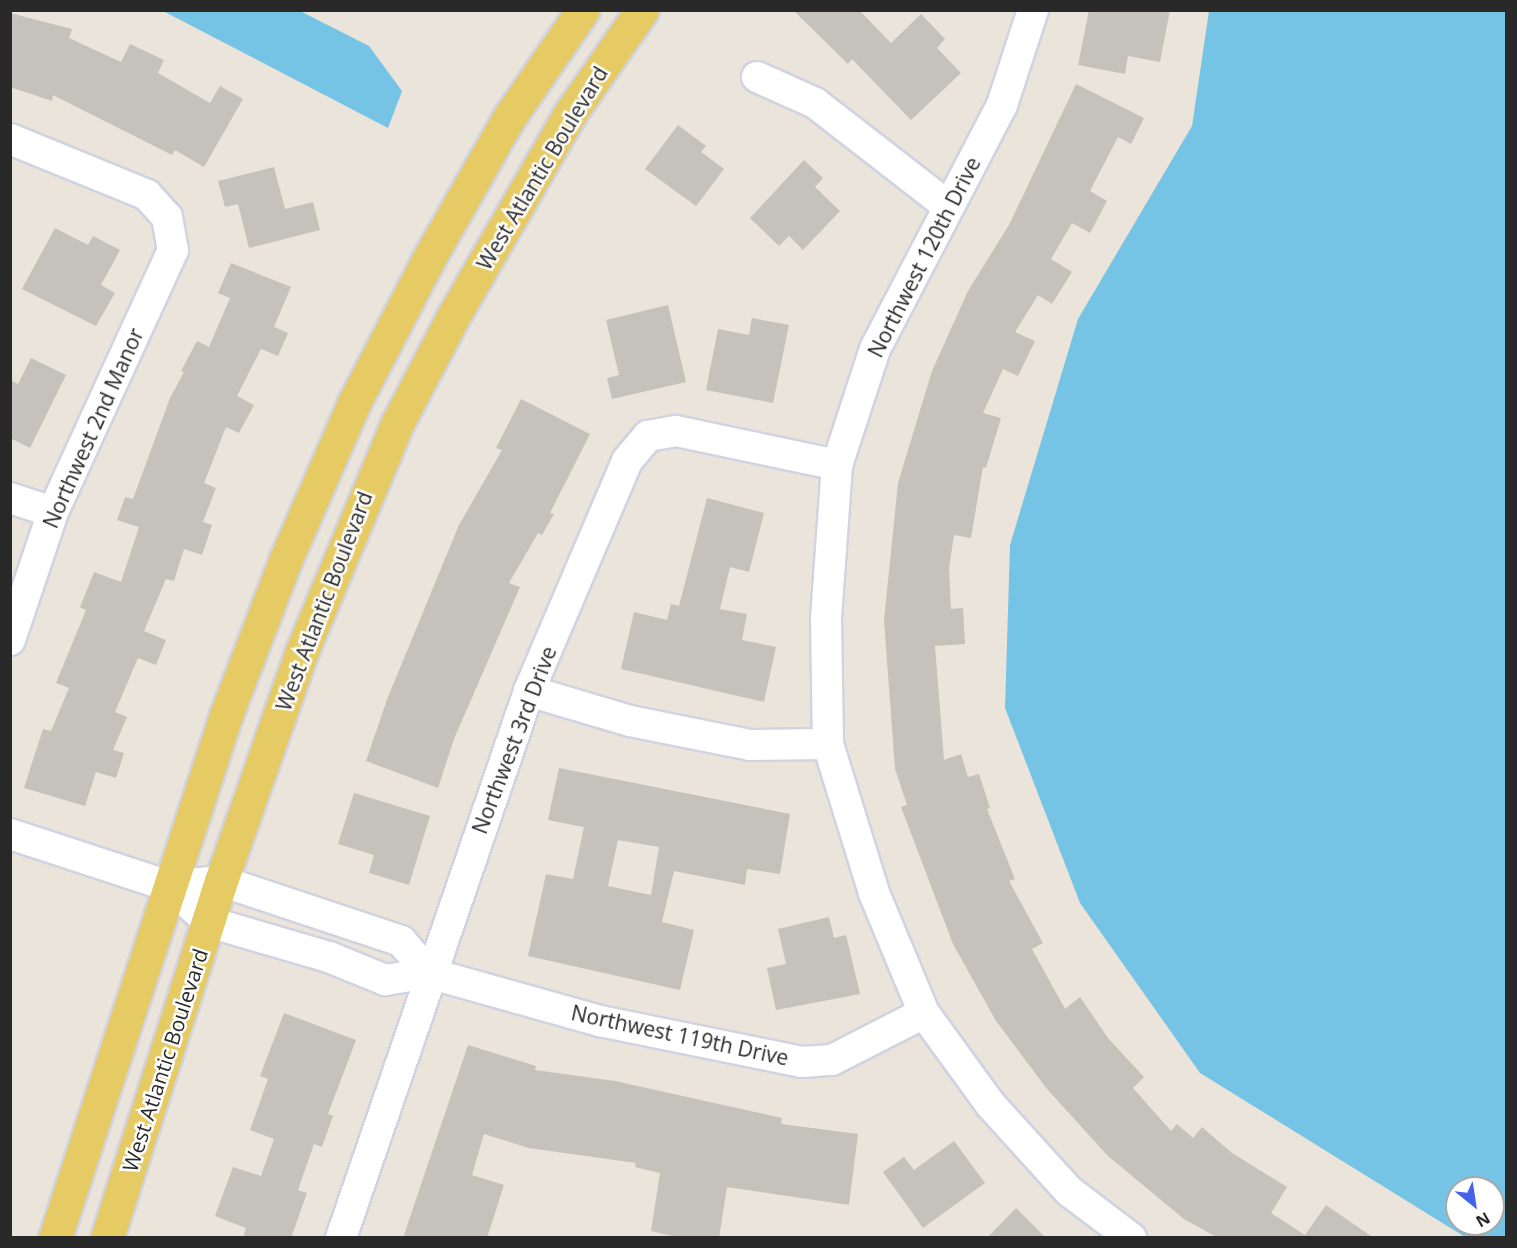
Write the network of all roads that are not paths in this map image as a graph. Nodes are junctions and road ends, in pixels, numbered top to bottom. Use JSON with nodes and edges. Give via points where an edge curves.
{"nodes":[{"id":1,"x":583,"y":10,"type":"edge"},
{"id":2,"x":642,"y":10,"type":"edge"},
{"id":3,"x":1034,"y":10,"type":"edge"},
{"id":4,"x":757,"y":77,"type":"dead end"},
{"id":5,"x":10,"y":139,"type":"edge"},
{"id":6,"x":948,"y":206,"type":"junction"},
{"id":7,"x":837,"y":465,"type":"junction"},
{"id":8,"x":10,"y":498,"type":"edge"},
{"id":9,"x":53,"y":512,"type":"junction"},
{"id":10,"x":10,"y":640,"type":"edge"},
{"id":11,"x":529,"y":691,"type":"junction"},
{"id":12,"x":828,"y":744,"type":"junction"},
{"id":13,"x":10,"y":834,"type":"edge"},
{"id":14,"x":221,"y":881,"type":"junction"},
{"id":15,"x":169,"y":886,"type":"junction"},
{"id":16,"x":209,"y":922,"type":"junction"},
{"id":17,"x":429,"y":973,"type":"junction"},
{"id":18,"x":924,"y":1013,"type":"junction"},
{"id":19,"x":55,"y":1238,"type":"edge"},
{"id":20,"x":107,"y":1238,"type":"edge"},
{"id":21,"x":341,"y":1238,"type":"edge"},
{"id":22,"x":1131,"y":1238,"type":"edge"}],
"edges":[{"from":1,"to":15,"type":"main road","via":[[508,119],[428,260],[354,403],[285,561],[226,715]]},
{"from":2,"to":14,"type":"main road","name":"West Atlantic Boulevard","via":[[569,115],[453,317],[397,424],[302,651]]},
{"from":3,"to":6,"type":"street","name":"Northwest 120th Drive","via":[[1002,105]]},
{"from":4,"to":6,"type":"street","via":[[815,103]]},
{"from":5,"to":9,"type":"street","name":"Northwest 2nd Manor","via":[[147,195],[167,217],[173,250]]},
{"from":6,"to":7,"type":"street","name":"Northwest 120th Drive","via":[[875,349]]},
{"from":7,"to":11,"type":"street","name":"Northwest 3rd Drive","via":[[676,431],[648,436],[627,461]]},
{"from":7,"to":12,"type":"street","name":"Northwest 120th Drive","via":[[826,618]]},
{"from":8,"to":9,"type":"street"},
{"from":9,"to":10,"type":"street","name":"Northwest 2nd Manor"},
{"from":11,"to":12,"type":"street","via":[[630,721],[750,745]]},
{"from":11,"to":17,"type":"street","name":"Northwest 3rd Drive"},
{"from":12,"to":18,"type":"street","name":"Northwest 120th Drive","via":[[874,893]]},
{"from":13,"to":15,"type":"street","name":"Northwest 119th Drive"},
{"from":14,"to":15,"type":"street","name":"Northwest 119th Drive"},
{"from":14,"to":16,"type":"main road","name":"West Atlantic Boulevard"},
{"from":14,"to":17,"type":"street","name":"Northwest 119th Drive","via":[[401,942]]},
{"from":15,"to":16,"type":"street","name":"Northwest 119th Drive"},
{"from":15,"to":19,"type":"main road"},
{"from":16,"to":17,"type":"street","name":"Northwest 119th Drive","via":[[329,957],[385,980]]},
{"from":16,"to":20,"type":"main road","name":"West Atlantic Boulevard"},
{"from":17,"to":18,"type":"street","name":"Northwest 119th Drive","via":[[600,1020],[802,1062],[832,1060]]},
{"from":17,"to":21,"type":"street","name":"Northwest 3rd Drive"},
{"from":18,"to":22,"type":"street","name":"Northwest 120th Drive","via":[[990,1104],[1069,1191]]}]}
